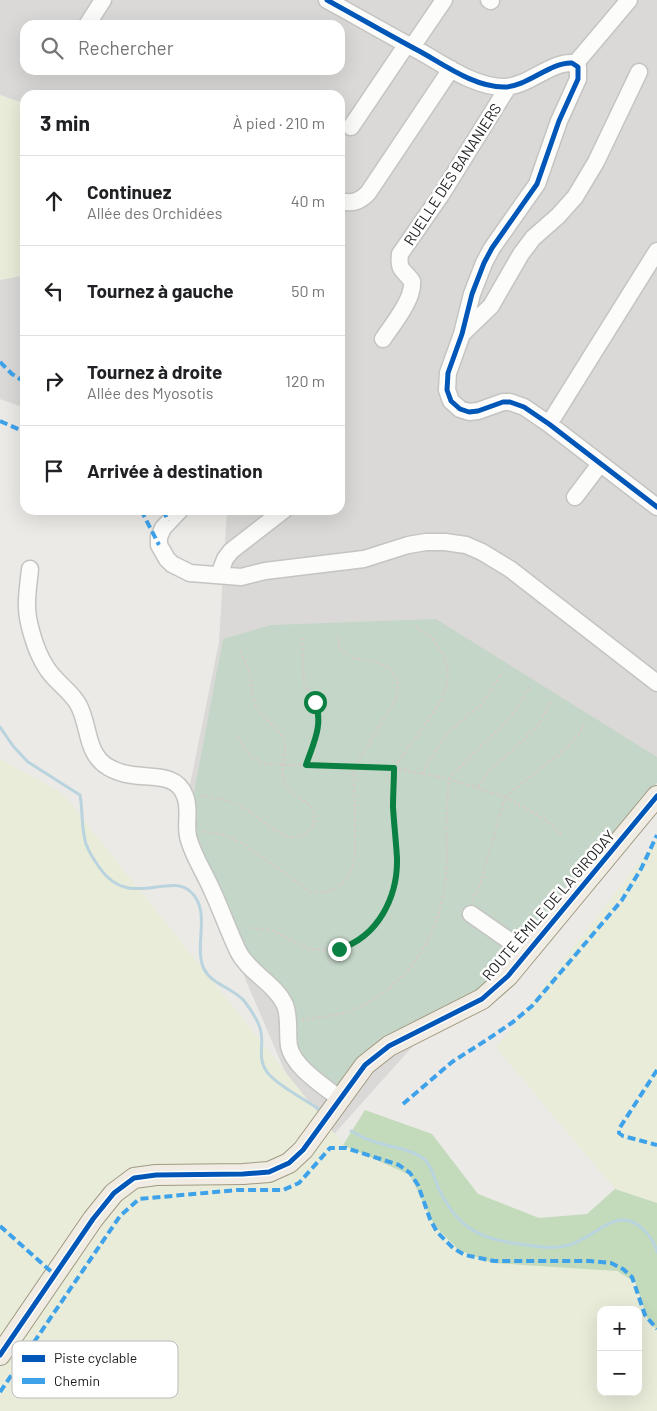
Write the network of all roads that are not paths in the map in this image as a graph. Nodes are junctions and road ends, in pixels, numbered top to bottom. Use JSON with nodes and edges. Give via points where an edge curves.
{"nodes":[{"id":1,"x":103,"y":0,"type":"edge"},
{"id":2,"x":327,"y":0,"type":"edge"},
{"id":3,"x":444,"y":0,"type":"edge"},
{"id":4,"x":629,"y":0,"type":"edge"},
{"id":5,"x":90,"y":20,"type":"edge"},
{"id":6,"x":410,"y":46,"type":"junction"},
{"id":7,"x":575,"y":64,"type":"junction"},
{"id":8,"x":451,"y":69,"type":"junction"},
{"id":9,"x":639,"y":72,"type":"dead end"},
{"id":10,"x":508,"y":87,"type":"junction"},
{"id":11,"x":351,"y":127,"type":"dead end"},
{"id":12,"x":345,"y":202,"type":"edge"},
{"id":13,"x":657,"y":251,"type":"edge"},
{"id":14,"x":462,"y":334,"type":"junction"},
{"id":15,"x":383,"y":339,"type":"dead end"},
{"id":16,"x":549,"y":424,"type":"junction"},
{"id":17,"x":600,"y":464,"type":"junction"},
{"id":18,"x":576,"y":497,"type":"dead end"},
{"id":19,"x":657,"y":507,"type":"edge"},
{"id":20,"x":175,"y":515,"type":"edge"},
{"id":21,"x":278,"y":515,"type":"edge"},
{"id":22,"x":30,"y":569,"type":"dead end"},
{"id":23,"x":220,"y":575,"type":"junction"},
{"id":24,"x":657,"y":683,"type":"edge"},
{"id":25,"x":657,"y":796,"type":"edge"},
{"id":26,"x":471,"y":914,"type":"road end"},
{"id":27,"x":527,"y":953,"type":"junction"},
{"id":28,"x":340,"y":1099,"type":"junction"},
{"id":29,"x":0,"y":1356,"type":"edge"}],
"edges":[{"from":1,"to":5,"type":"street"},
{"from":2,"to":6,"type":"street"},
{"from":3,"to":6,"type":"street"},
{"from":4,"to":7,"type":"street"},
{"from":6,"to":8,"type":"street"},
{"from":6,"to":11,"type":"street"},
{"from":7,"to":10,"type":"street","via":[[562,64]]},
{"from":7,"to":14,"type":"street","via":[[578,79],[537,184],[484,263]]},
{"from":8,"to":10,"type":"street","via":[[495,87]]},
{"from":8,"to":12,"type":"street","via":[[368,193],[359,201]]},
{"from":9,"to":14,"type":"street","via":[[596,162],[575,197],[533,238],[491,306]]},
{"from":10,"to":15,"type":"street","name":"RUELLE DES BANANIERS","via":[[400,254],[399,265],[412,281],[412,287]]},
{"from":13,"to":16,"type":"street"},
{"from":14,"to":16,"type":"street","via":[[448,373],[446,390],[451,401],[469,412],[510,402],[524,407]]},
{"from":16,"to":17,"type":"street"},
{"from":17,"to":18,"type":"street"},
{"from":17,"to":19,"type":"street"},
{"from":20,"to":23,"type":"street","via":[[159,537],[167,559],[190,573]]},
{"from":21,"to":23,"type":"street","via":[[231,551]]},
{"from":22,"to":28,"type":"street","via":[[26,604],[36,644],[46,668],[78,704],[91,749],[116,772],[160,777],[180,787],[185,795],[186,829],[190,842],[238,952],[284,1003],[292,1056]]},
{"from":23,"to":24,"type":"street","via":[[241,577],[364,559],[426,542],[466,545],[510,569]]},
{"from":25,"to":27,"type":"main road","name":"ROUTE ÉMILE DE LA GIRODAY"},
{"from":26,"to":27,"type":"street"},
{"from":27,"to":28,"type":"main road","name":"ROUTE ÉMILE DE LA GIRODAY","via":[[508,976],[482,999],[389,1046],[366,1066]]},
{"from":28,"to":29,"type":"main road","name":"ROUTE ÉMILE DE LA GIRODAY","via":[[304,1150],[289,1163],[269,1172],[156,1175],[134,1178],[114,1193]]}]}
